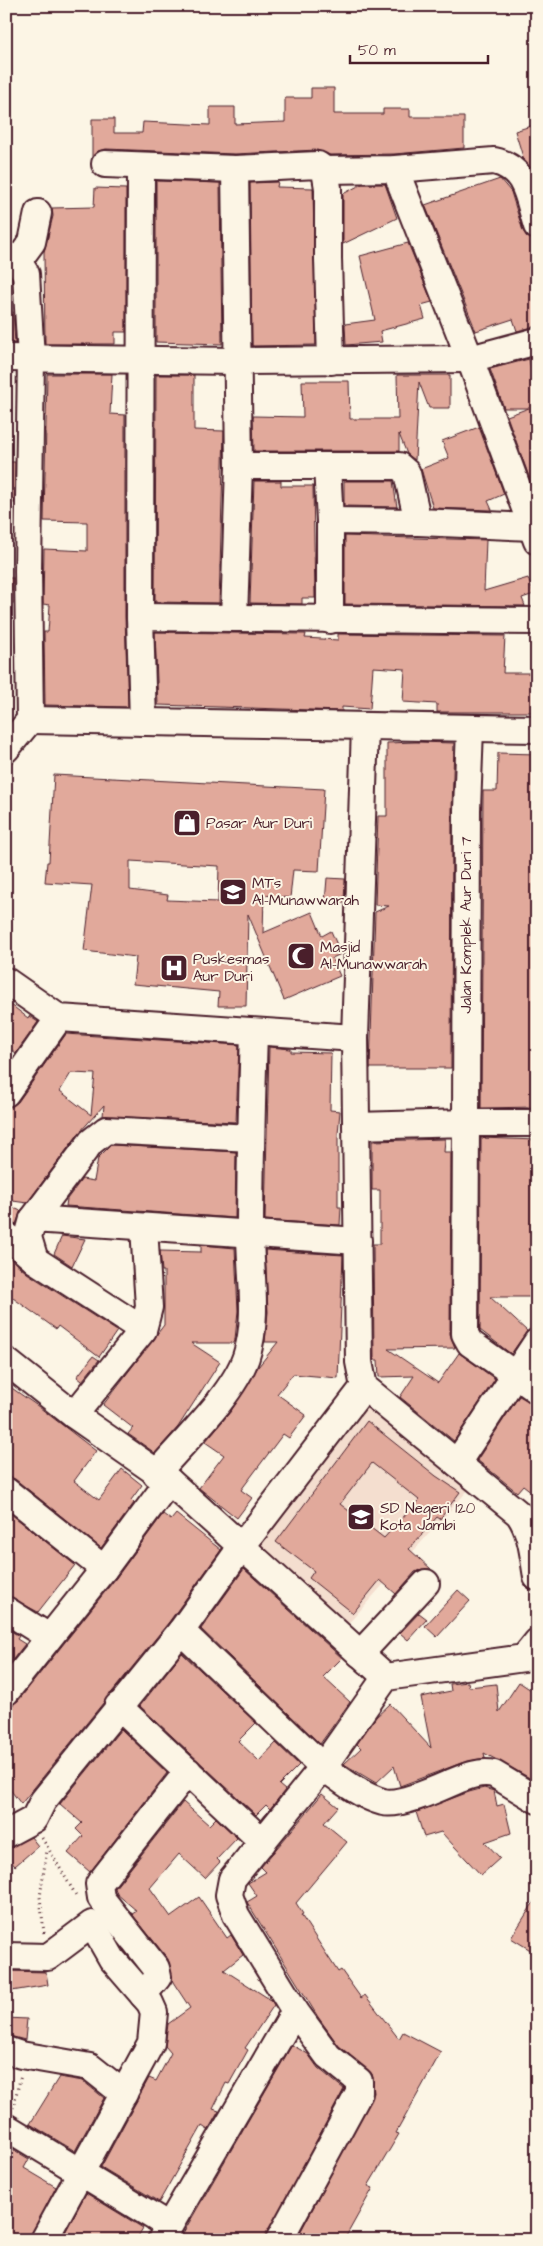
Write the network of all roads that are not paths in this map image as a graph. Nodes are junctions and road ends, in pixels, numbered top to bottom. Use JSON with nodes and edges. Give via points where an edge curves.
{"nodes":[{"id":1,"x":105,"y":164,"type":"dead end"},
{"id":2,"x":141,"y":167,"type":"junction"},
{"id":3,"x":235,"y":169,"type":"junction"},
{"id":4,"x":395,"y":169,"type":"junction"},
{"id":5,"x":325,"y":170,"type":"junction"},
{"id":6,"x":38,"y":213,"type":"dead end"},
{"id":7,"x":537,"y":226,"type":"edge"},
{"id":8,"x":12,"y":258,"type":"edge"},
{"id":9,"x":537,"y":341,"type":"edge"},
{"id":10,"x":19,"y":358,"type":"edge"},
{"id":11,"x":470,"y":359,"type":"junction"},
{"id":12,"x":331,"y":360,"type":"junction"},
{"id":13,"x":139,"y":361,"type":"junction"},
{"id":14,"x":236,"y":361,"type":"junction"},
{"id":15,"x":239,"y":466,"type":"junction"},
{"id":16,"x":327,"y":466,"type":"junction"},
{"id":17,"x":330,"y":521,"type":"junction"},
{"id":18,"x":418,"y":522,"type":"junction"},
{"id":19,"x":534,"y":534,"type":"edge"},
{"id":20,"x":17,"y":571,"type":"edge"},
{"id":21,"x":140,"y":616,"type":"junction"},
{"id":22,"x":234,"y":618,"type":"junction"},
{"id":23,"x":330,"y":620,"type":"junction"},
{"id":24,"x":537,"y":621,"type":"edge"},
{"id":25,"x":30,"y":720,"type":"junction"},
{"id":26,"x":143,"y":722,"type":"junction"},
{"id":27,"x":364,"y":726,"type":"junction"},
{"id":28,"x":470,"y":728,"type":"junction"},
{"id":29,"x":537,"y":729,"type":"edge"},
{"id":30,"x":6,"y":749,"type":"edge"},
{"id":31,"x":6,"y":981,"type":"edge"},
{"id":32,"x":59,"y":1018,"type":"junction"},
{"id":33,"x":254,"y":1032,"type":"junction"},
{"id":34,"x":355,"y":1038,"type":"junction"},
{"id":35,"x":6,"y":1092,"type":"edge"},
{"id":36,"x":466,"y":1123,"type":"junction"},
{"id":37,"x":537,"y":1123,"type":"edge"},
{"id":38,"x":356,"y":1126,"type":"junction"},
{"id":39,"x":250,"y":1138,"type":"junction"},
{"id":40,"x":33,"y":1220,"type":"junction"},
{"id":41,"x":144,"y":1227,"type":"junction"},
{"id":42,"x":6,"y":1235,"type":"edge"},
{"id":43,"x":250,"y":1235,"type":"junction"},
{"id":44,"x":358,"y":1241,"type":"junction"},
{"id":45,"x":35,"y":1260,"type":"junction"},
{"id":46,"x":143,"y":1330,"type":"junction"},
{"id":47,"x":537,"y":1342,"type":"edge"},
{"id":48,"x":10,"y":1372,"type":"edge"},
{"id":49,"x":515,"y":1374,"type":"junction"},
{"id":50,"x":364,"y":1387,"type":"junction"},
{"id":51,"x":537,"y":1390,"type":"edge"},
{"id":52,"x":74,"y":1415,"type":"junction"},
{"id":53,"x":457,"y":1463,"type":"junction"},
{"id":54,"x":162,"y":1477,"type":"junction"},
{"id":55,"x":6,"y":1491,"type":"edge"},
{"id":56,"x":242,"y":1546,"type":"junction"},
{"id":57,"x":104,"y":1569,"type":"junction"},
{"id":58,"x":537,"y":1577,"type":"edge"},
{"id":59,"x":426,"y":1583,"type":"dead end"},
{"id":60,"x":6,"y":1610,"type":"edge"},
{"id":61,"x":181,"y":1631,"type":"junction"},
{"id":62,"x":49,"y":1637,"type":"junction"},
{"id":63,"x":360,"y":1654,"type":"junction"},
{"id":64,"x":532,"y":1656,"type":"edge"},
{"id":65,"x":386,"y":1677,"type":"junction"},
{"id":66,"x":6,"y":1692,"type":"edge"},
{"id":67,"x":118,"y":1706,"type":"junction"},
{"id":68,"x":323,"y":1767,"type":"junction"},
{"id":69,"x":188,"y":1771,"type":"junction"},
{"id":70,"x":537,"y":1800,"type":"edge"},
{"id":71,"x":6,"y":1834,"type":"edge"},
{"id":72,"x":263,"y":1842,"type":"junction"},
{"id":73,"x":126,"y":1932,"type":"junction"},
{"id":74,"x":106,"y":1952,"type":"junction"},
{"id":75,"x":6,"y":1956,"type":"edge"},
{"id":76,"x":143,"y":1995,"type":"junction"},
{"id":77,"x":295,"y":2011,"type":"junction"},
{"id":78,"x":16,"y":2053,"type":"edge"},
{"id":79,"x":124,"y":2094,"type":"junction"},
{"id":80,"x":7,"y":2127,"type":"edge"},
{"id":81,"x":81,"y":2173,"type":"junction"},
{"id":82,"x":165,"y":2233,"type":"edge"},
{"id":83,"x":44,"y":2240,"type":"edge"},
{"id":84,"x":280,"y":2240,"type":"edge"}],
"edges":[{"from":1,"to":2,"type":"street"},
{"from":2,"to":3,"type":"street"},
{"from":2,"to":13,"type":"street"},
{"from":3,"to":5,"type":"street","via":[[318,166]]},
{"from":3,"to":14,"type":"street"},
{"from":4,"to":5,"type":"street"},
{"from":4,"to":7,"type":"street","via":[[494,160],[505,163],[521,175]]},
{"from":4,"to":11,"type":"street"},
{"from":5,"to":12,"type":"street"},
{"from":6,"to":8,"type":"street","via":[[32,242]]},
{"from":8,"to":10,"type":"street","via":[[26,274]]},
{"from":9,"to":11,"type":"street"},
{"from":10,"to":13,"type":"street"},
{"from":10,"to":20,"type":"street"},
{"from":11,"to":12,"type":"street"},
{"from":11,"to":19,"type":"street"},
{"from":12,"to":14,"type":"street"},
{"from":13,"to":14,"type":"street"},
{"from":13,"to":21,"type":"street"},
{"from":14,"to":15,"type":"street"},
{"from":15,"to":16,"type":"street"},
{"from":15,"to":22,"type":"street"},
{"from":16,"to":17,"type":"street"},
{"from":16,"to":18,"type":"street","via":[[404,468]]},
{"from":17,"to":18,"type":"street"},
{"from":17,"to":23,"type":"street"},
{"from":18,"to":19,"type":"street"},
{"from":20,"to":25,"type":"street"},
{"from":21,"to":22,"type":"street"},
{"from":21,"to":26,"type":"street"},
{"from":22,"to":23,"type":"street"},
{"from":23,"to":24,"type":"street"},
{"from":25,"to":26,"type":"street"},
{"from":25,"to":30,"type":"street"},
{"from":26,"to":27,"type":"street"},
{"from":27,"to":28,"type":"street"},
{"from":27,"to":34,"type":"street"},
{"from":28,"to":29,"type":"street"},
{"from":28,"to":36,"type":"street","name":"Jalan Komplek Aur Duri 7"},
{"from":31,"to":32,"type":"street"},
{"from":32,"to":33,"type":"street"},
{"from":32,"to":35,"type":"street"},
{"from":33,"to":34,"type":"street"},
{"from":33,"to":39,"type":"street"},
{"from":34,"to":38,"type":"street"},
{"from":36,"to":37,"type":"street"},
{"from":36,"to":38,"type":"street"},
{"from":36,"to":49,"type":"street","name":"Jalan Komplek Aur Duri 7","via":[[465,1334],[470,1343]]},
{"from":38,"to":44,"type":"street"},
{"from":39,"to":40,"type":"street","via":[[106,1130],[91,1142]]},
{"from":39,"to":43,"type":"street"},
{"from":40,"to":41,"type":"street"},
{"from":40,"to":45,"type":"street","via":[[28,1237]]},
{"from":41,"to":43,"type":"street"},
{"from":41,"to":46,"type":"street","via":[[149,1307]]},
{"from":42,"to":45,"type":"street"},
{"from":43,"to":44,"type":"street"},
{"from":43,"to":54,"type":"street","via":[[251,1323],[246,1358],[226,1393]]},
{"from":44,"to":50,"type":"street","via":[[359,1362]]},
{"from":45,"to":46,"type":"street"},
{"from":46,"to":52,"type":"street"},
{"from":47,"to":49,"type":"street"},
{"from":48,"to":52,"type":"street"},
{"from":49,"to":51,"type":"street","name":"Jalan Komplek Aur Duri 7"},
{"from":49,"to":53,"type":"street"},
{"from":50,"to":53,"type":"street"},
{"from":50,"to":56,"type":"street"},
{"from":52,"to":54,"type":"street"},
{"from":53,"to":58,"type":"street","via":[[519,1514],[527,1525]]},
{"from":54,"to":56,"type":"street"},
{"from":54,"to":57,"type":"street"},
{"from":55,"to":57,"type":"street"},
{"from":56,"to":61,"type":"street"},
{"from":56,"to":63,"type":"street"},
{"from":57,"to":62,"type":"street"},
{"from":59,"to":63,"type":"street"},
{"from":60,"to":62,"type":"street"},
{"from":61,"to":67,"type":"street"},
{"from":61,"to":68,"type":"street"},
{"from":62,"to":66,"type":"street"},
{"from":63,"to":65,"type":"street"},
{"from":64,"to":65,"type":"street"},
{"from":65,"to":68,"type":"street"},
{"from":67,"to":69,"type":"street"},
{"from":67,"to":71,"type":"street","via":[[43,1801],[34,1819]]},
{"from":68,"to":70,"type":"street","via":[[347,1785],[384,1802],[400,1801],[486,1772]]},
{"from":68,"to":72,"type":"street"},
{"from":69,"to":72,"type":"street"},
{"from":69,"to":73,"type":"street","via":[[99,1884],[101,1898]]},
{"from":72,"to":77,"type":"street","via":[[232,1879],[229,1895],[236,1915]]},
{"from":73,"to":74,"type":"street"},
{"from":73,"to":76,"type":"street","via":[[158,1974]]},
{"from":74,"to":75,"type":"street","via":[[92,1924],[48,1957]]},
{"from":74,"to":76,"type":"street"},
{"from":76,"to":79,"type":"street","via":[[154,2012],[151,2043]]},
{"from":77,"to":82,"type":"street"},
{"from":77,"to":84,"type":"street","via":[[328,2056],[355,2076],[360,2086]]},
{"from":78,"to":79,"type":"street","via":[[90,2067]]},
{"from":79,"to":81,"type":"street"},
{"from":80,"to":81,"type":"street"},
{"from":81,"to":82,"type":"street"},
{"from":81,"to":83,"type":"street"}]}
